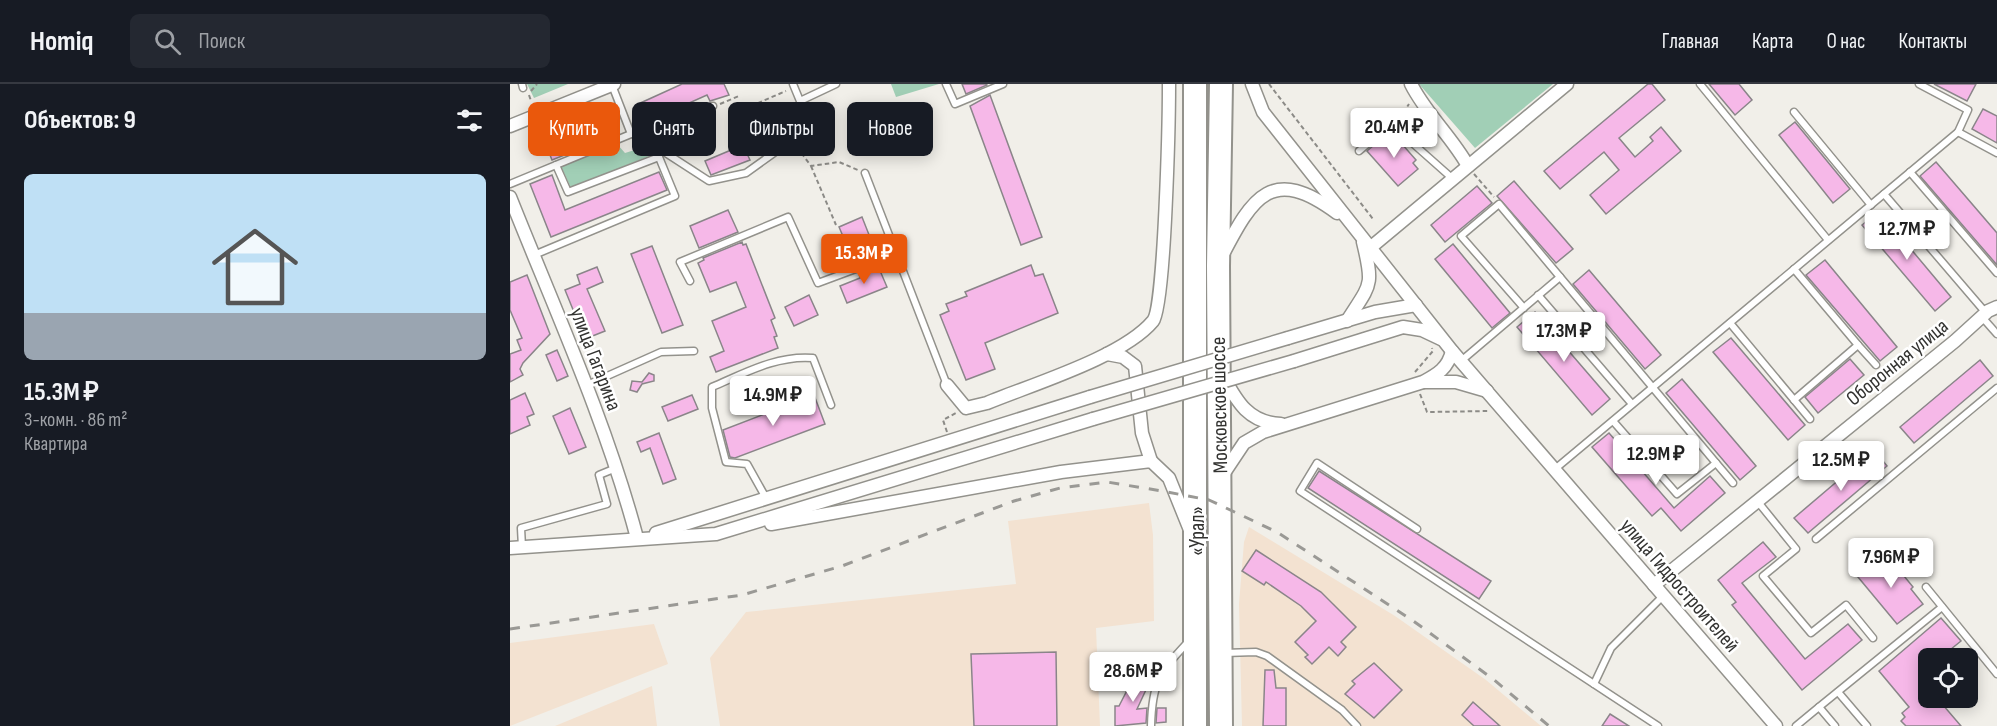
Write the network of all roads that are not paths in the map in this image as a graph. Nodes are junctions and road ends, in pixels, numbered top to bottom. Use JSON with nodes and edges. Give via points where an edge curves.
{"nodes":[{"id":1,"x":612,"y":84,"type":"edge"},
{"id":2,"x":836,"y":84,"type":"edge"},
{"id":3,"x":945,"y":84,"type":"edge"},
{"id":4,"x":1003,"y":84,"type":"edge"},
{"id":5,"x":1169,"y":84,"type":"edge"},
{"id":6,"x":1195,"y":84,"type":"edge"},
{"id":7,"x":1221,"y":84,"type":"edge"},
{"id":8,"x":1252,"y":84,"type":"edge"},
{"id":9,"x":1411,"y":84,"type":"edge"},
{"id":10,"x":1567,"y":84,"type":"edge"},
{"id":11,"x":1700,"y":84,"type":"edge"},
{"id":12,"x":1919,"y":84,"type":"edge"},
{"id":13,"x":793,"y":86,"type":"edge"},
{"id":14,"x":1794,"y":112,"type":"dead end"},
{"id":15,"x":510,"y":126,"type":"edge"},
{"id":16,"x":1958,"y":132,"type":"junction"},
{"id":17,"x":630,"y":134,"type":"joint"},
{"id":18,"x":1359,"y":151,"type":"dead end"},
{"id":19,"x":1997,"y":153,"type":"edge"},
{"id":20,"x":670,"y":156,"type":"edge"},
{"id":21,"x":770,"y":156,"type":"edge"},
{"id":22,"x":659,"y":157,"type":"joint"},
{"id":23,"x":556,"y":165,"type":"junction"},
{"id":24,"x":1468,"y":166,"type":"junction"},
{"id":25,"x":1910,"y":172,"type":"junction"},
{"id":26,"x":865,"y":173,"type":"road end"},
{"id":27,"x":1452,"y":179,"type":"junction"},
{"id":28,"x":510,"y":184,"type":"edge"},
{"id":29,"x":1884,"y":194,"type":"junction"},
{"id":30,"x":510,"y":197,"type":"edge"},
{"id":31,"x":1871,"y":205,"type":"junction"},
{"id":32,"x":1350,"y":223,"type":"junction"},
{"id":33,"x":1828,"y":240,"type":"junction"},
{"id":34,"x":1366,"y":245,"type":"junction"},
{"id":35,"x":896,"y":254,"type":"junction"},
{"id":36,"x":533,"y":255,"type":"junction"},
{"id":37,"x":1218,"y":266,"type":"junction"},
{"id":38,"x":1794,"y":269,"type":"junction"},
{"id":39,"x":1997,"y":273,"type":"edge"},
{"id":40,"x":1560,"y":277,"type":"junction"},
{"id":41,"x":690,"y":281,"type":"dead end"},
{"id":42,"x":1538,"y":295,"type":"junction"},
{"id":43,"x":1416,"y":305,"type":"junction"},
{"id":44,"x":1997,"y":307,"type":"edge"},
{"id":45,"x":1524,"y":308,"type":"junction"},
{"id":46,"x":1984,"y":315,"type":"junction"},
{"id":47,"x":1347,"y":321,"type":"junction"},
{"id":48,"x":1730,"y":323,"type":"junction"},
{"id":49,"x":1997,"y":334,"type":"edge"},
{"id":50,"x":1858,"y":345,"type":"junction"},
{"id":51,"x":1448,"y":346,"type":"junction"},
{"id":52,"x":694,"y":351,"type":"dead end"},
{"id":53,"x":1107,"y":354,"type":"junction"},
{"id":54,"x":1461,"y":361,"type":"junction"},
{"id":55,"x":1876,"y":365,"type":"dead end"},
{"id":56,"x":1218,"y":368,"type":"junction"},
{"id":57,"x":1419,"y":383,"type":"junction"},
{"id":58,"x":587,"y":385,"type":"junction"},
{"id":59,"x":947,"y":385,"type":"joint"},
{"id":60,"x":1653,"y":387,"type":"junction"},
{"id":61,"x":1997,"y":388,"type":"edge"},
{"id":62,"x":1488,"y":392,"type":"junction"},
{"id":63,"x":1794,"y":400,"type":"junction"},
{"id":64,"x":1632,"y":404,"type":"junction"},
{"id":65,"x":831,"y":405,"type":"dead end"},
{"id":66,"x":1810,"y":419,"type":"dead end"},
{"id":67,"x":1613,"y":421,"type":"junction"},
{"id":68,"x":1285,"y":424,"type":"junction"},
{"id":69,"x":1151,"y":461,"type":"junction"},
{"id":70,"x":1716,"y":463,"type":"junction"},
{"id":71,"x":616,"y":467,"type":"junction"},
{"id":72,"x":1555,"y":469,"type":"junction"},
{"id":73,"x":1220,"y":480,"type":"junction"},
{"id":74,"x":1733,"y":483,"type":"dead end"},
{"id":75,"x":766,"y":499,"type":"junction"},
{"id":76,"x":1757,"y":501,"type":"junction"},
{"id":77,"x":1417,"y":529,"type":"dead end"},
{"id":78,"x":716,"y":534,"type":"junction"},
{"id":79,"x":637,"y":538,"type":"junction"},
{"id":80,"x":1816,"y":539,"type":"dead end"},
{"id":81,"x":516,"y":548,"type":"edge"},
{"id":82,"x":1197,"y":548,"type":"junction"},
{"id":83,"x":1654,"y":585,"type":"junction"},
{"id":84,"x":1926,"y":587,"type":"dead end"},
{"id":85,"x":1663,"y":595,"type":"junction"},
{"id":86,"x":1942,"y":607,"type":"junction"},
{"id":87,"x":1196,"y":633,"type":"junction"},
{"id":88,"x":1873,"y":638,"type":"dead end"},
{"id":89,"x":1221,"y":653,"type":"junction"},
{"id":90,"x":1997,"y":674,"type":"edge"},
{"id":91,"x":1594,"y":684,"type":"junction"},
{"id":92,"x":1838,"y":692,"type":"junction"},
{"id":93,"x":1819,"y":707,"type":"junction"},
{"id":94,"x":1151,"y":726,"type":"edge"},
{"id":95,"x":1195,"y":726,"type":"edge"},
{"id":96,"x":1221,"y":726,"type":"edge"},
{"id":97,"x":1357,"y":726,"type":"edge"},
{"id":98,"x":1658,"y":726,"type":"edge"},
{"id":99,"x":1776,"y":726,"type":"edge"},
{"id":100,"x":1796,"y":726,"type":"edge"},
{"id":101,"x":1835,"y":726,"type":"edge"},
{"id":102,"x":1868,"y":726,"type":"edge"}],
"edges":[{"from":1,"to":15,"type":"street"},
{"from":1,"to":17,"type":"lane"},
{"from":2,"to":13,"type":"lane","via":[[800,101]]},
{"from":3,"to":4,"type":"lane","via":[[955,104]]},
{"from":5,"to":53,"type":"street","via":[[1161,285],[1155,319],[1127,345]]},
{"from":6,"to":82,"type":"highway","name":"«Урал»"},
{"from":7,"to":37,"type":"highway","name":"Московское шоссе"},
{"from":8,"to":32,"type":"street","name":"улица Гидростроителей","via":[[1263,112]]},
{"from":9,"to":24,"type":"street"},
{"from":10,"to":24,"type":"street"},
{"from":11,"to":33,"type":"lane"},
{"from":12,"to":16,"type":"lane","via":[[1968,110]]},
{"from":14,"to":31,"type":"lane"},
{"from":16,"to":19,"type":"lane"},
{"from":16,"to":25,"type":"lane"},
{"from":17,"to":23,"type":"lane"},
{"from":18,"to":27,"type":"lane","via":[[1391,124]]},
{"from":20,"to":21,"type":"lane","via":[[709,181],[746,173]]},
{"from":22,"to":23,"type":"lane","via":[[568,192]]},
{"from":22,"to":36,"type":"lane","via":[[675,196]]},
{"from":23,"to":28,"type":"lane"},
{"from":24,"to":27,"type":"street"},
{"from":25,"to":29,"type":"lane"},
{"from":25,"to":39,"type":"lane"},
{"from":26,"to":35,"type":"lane"},
{"from":27,"to":34,"type":"street"},
{"from":29,"to":31,"type":"lane"},
{"from":29,"to":46,"type":"lane"},
{"from":30,"to":36,"type":"street","name":"улица Гагарина"},
{"from":31,"to":33,"type":"lane"},
{"from":32,"to":34,"type":"street","name":"улица Гидростроителей"},
{"from":32,"to":37,"type":"street","via":[[1312,195],[1290,188],[1268,192],[1250,206]]},
{"from":33,"to":38,"type":"lane"},
{"from":34,"to":43,"type":"street","name":"улица Гидростроителей"},
{"from":34,"to":47,"type":"street","via":[[1369,288]]},
{"from":35,"to":41,"type":"lane","via":[[818,283],[788,217],[680,262]]},
{"from":35,"to":59,"type":"lane"},
{"from":36,"to":58,"type":"street","name":"улица Гагарина"},
{"from":37,"to":56,"type":"highway","name":"Московское шоссе"},
{"from":38,"to":48,"type":"lane"},
{"from":38,"to":50,"type":"lane"},
{"from":40,"to":42,"type":"lane"},
{"from":40,"to":45,"type":"lane","via":[[1499,204],[1461,236]]},
{"from":40,"to":60,"type":"lane"},
{"from":42,"to":45,"type":"lane"},
{"from":42,"to":64,"type":"lane"},
{"from":43,"to":47,"type":"street"},
{"from":43,"to":51,"type":"street","name":"улица Гидростроителей"},
{"from":44,"to":46,"type":"street","name":"Оборонная улица"},
{"from":45,"to":54,"type":"lane"},
{"from":46,"to":49,"type":"lane"},
{"from":46,"to":76,"type":"street","name":"Оборонная улица"},
{"from":47,"to":75,"type":"street","bridge":true},
{"from":48,"to":60,"type":"lane"},
{"from":48,"to":63,"type":"lane"},
{"from":50,"to":55,"type":"lane"},
{"from":50,"to":63,"type":"lane"},
{"from":51,"to":54,"type":"street","name":"улица Гидростроителей"},
{"from":51,"to":57,"type":"street","via":[[1449,362]]},
{"from":51,"to":78,"type":"street","bridge":true,"via":[[1422,330],[1403,327]]},
{"from":52,"to":58,"type":"lane","via":[[662,352]]},
{"from":53,"to":59,"type":"street","via":[[966,408]]},
{"from":53,"to":69,"type":"street","via":[[1123,357],[1135,366],[1142,433]]},
{"from":54,"to":62,"type":"street","name":"улица Гидростроителей"},
{"from":56,"to":68,"type":"street","via":[[1237,402],[1252,417],[1267,424]]},
{"from":56,"to":73,"type":"highway","name":"Московское шоссе"},
{"from":57,"to":62,"type":"street","via":[[1456,382]]},
{"from":57,"to":68,"type":"street"},
{"from":58,"to":71,"type":"street","name":"улица Гагарина"},
{"from":60,"to":64,"type":"lane"},
{"from":60,"to":70,"type":"lane"},
{"from":61,"to":80,"type":"lane"},
{"from":62,"to":72,"type":"street","name":"улица Гидростроителей"},
{"from":63,"to":66,"type":"lane"},
{"from":64,"to":67,"type":"lane"},
{"from":65,"to":75,"type":"lane","via":[[813,358],[795,356],[778,360],[712,387],[712,408],[726,462],[747,464]]},
{"from":67,"to":70,"type":"lane","via":[[1677,494]]},
{"from":67,"to":72,"type":"lane"},
{"from":68,"to":73,"type":"street","via":[[1244,444]]},
{"from":69,"to":78,"type":"street","via":[[1061,472]]},
{"from":69,"to":82,"type":"street","via":[[1169,478]]},
{"from":70,"to":74,"type":"lane"},
{"from":71,"to":79,"type":"street","name":"улица Гагарина"},
{"from":71,"to":81,"type":"lane","via":[[599,475],[607,504],[521,528]]},
{"from":72,"to":83,"type":"street","name":"улица Гидростроителей"},
{"from":73,"to":89,"type":"highway","name":"Московское шоссе"},
{"from":75,"to":79,"type":"street"},
{"from":76,"to":83,"type":"street","name":"Оборонная улица"},
{"from":76,"to":88,"type":"lane","via":[[1796,549],[1763,576],[1804,625],[1811,633],[1846,604]]},
{"from":77,"to":91,"type":"lane","via":[[1317,463],[1300,491]]},
{"from":78,"to":79,"type":"street"},
{"from":79,"to":81,"type":"street"},
{"from":82,"to":87,"type":"highway","name":"«Урал»"},
{"from":83,"to":85,"type":"street","name":"улица Гидростроителей"},
{"from":84,"to":86,"type":"lane"},
{"from":85,"to":91,"type":"lane","via":[[1611,648]]},
{"from":85,"to":99,"type":"street","name":"улица Гидростроителей"},
{"from":86,"to":90,"type":"lane"},
{"from":86,"to":92,"type":"lane"},
{"from":87,"to":94,"type":"lane","via":[[1167,664],[1152,694]]},
{"from":87,"to":95,"type":"highway","name":"«Урал»"},
{"from":89,"to":96,"type":"highway","name":"Московское шоссе"},
{"from":89,"to":97,"type":"lane","via":[[1256,652],[1267,656],[1342,710]]},
{"from":91,"to":98,"type":"lane"},
{"from":92,"to":93,"type":"lane"},
{"from":92,"to":102,"type":"lane"},
{"from":93,"to":100,"type":"lane"},
{"from":93,"to":101,"type":"lane"}]}
